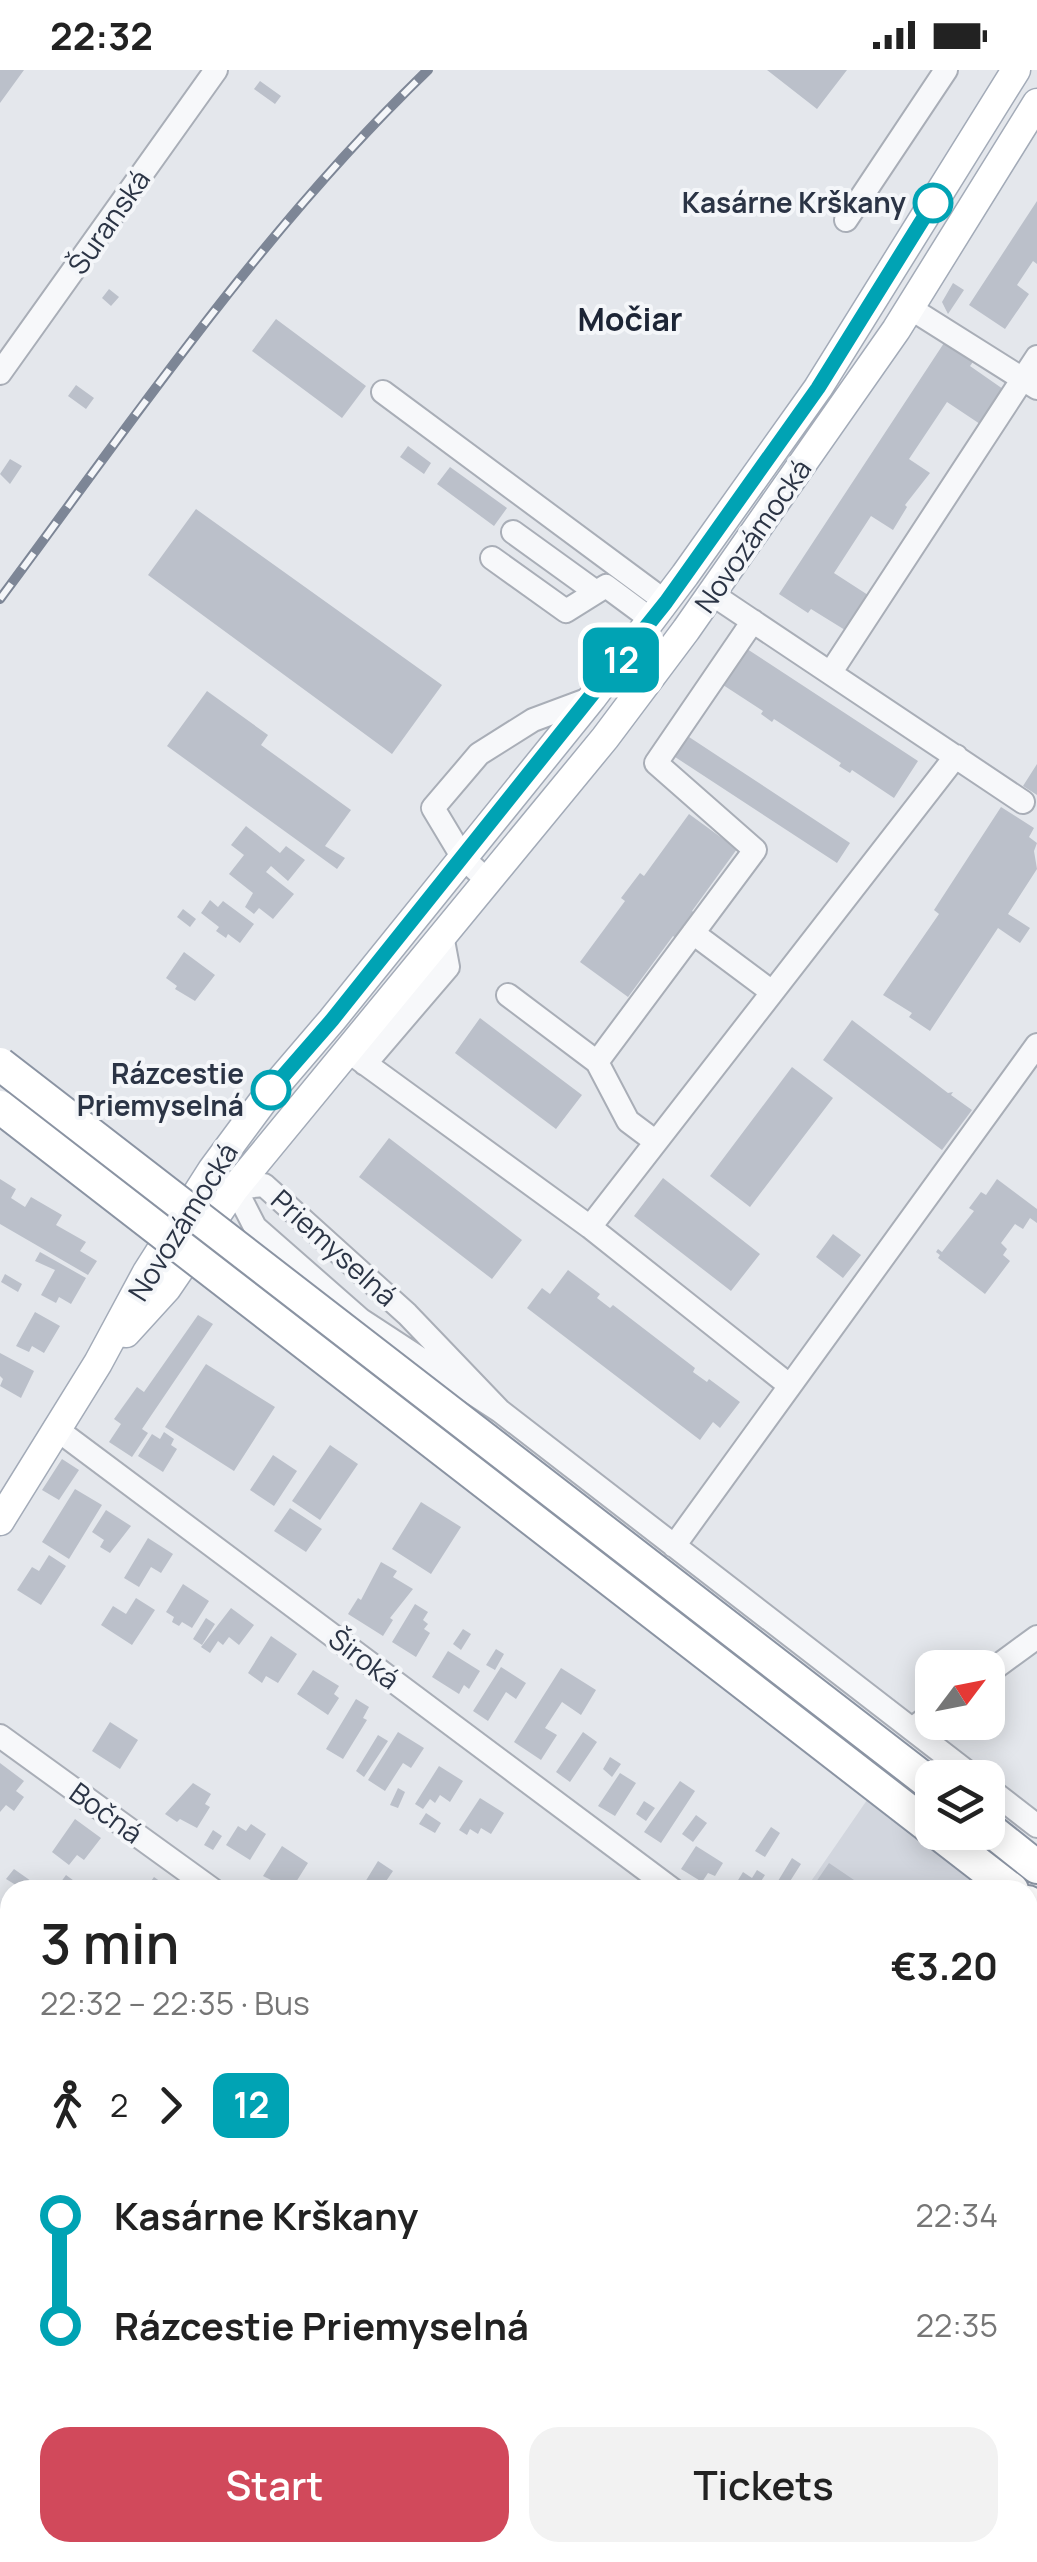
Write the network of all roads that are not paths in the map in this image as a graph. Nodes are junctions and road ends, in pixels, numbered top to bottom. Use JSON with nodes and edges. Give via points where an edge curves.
{"nodes":[{"id":1,"x":216,"y":70,"type":"edge"},
{"id":2,"x":946,"y":70,"type":"edge"},
{"id":3,"x":1016,"y":70,"type":"edge"},
{"id":4,"x":1037,"y":103,"type":"edge"},
{"id":5,"x":846,"y":220,"type":"dead end"},
{"id":6,"x":880,"y":290,"type":"junction"},
{"id":7,"x":910,"y":308,"type":"junction"},
{"id":8,"x":1037,"y":357,"type":"edge"},
{"id":9,"x":0,"y":373,"type":"edge"},
{"id":10,"x":1029,"y":384,"type":"edge"},
{"id":11,"x":383,"y":392,"type":"dead end"},
{"id":12,"x":513,"y":532,"type":"dead end"},
{"id":13,"x":492,"y":558,"type":"dead end"},
{"id":14,"x":596,"y":592,"type":"junction"},
{"id":15,"x":712,"y":594,"type":"junction"},
{"id":16,"x":659,"y":611,"type":"junction"},
{"id":17,"x":753,"y":620,"type":"junction"},
{"id":18,"x":831,"y":672,"type":"junction"},
{"id":19,"x":592,"y":698,"type":"junction"},
{"id":20,"x":956,"y":756,"type":"junction"},
{"id":21,"x":1023,"y":802,"type":"dead end"},
{"id":22,"x":463,"y":858,"type":"junction"},
{"id":23,"x":488,"y":880,"type":"junction"},
{"id":24,"x":693,"y":932,"type":"junction"},
{"id":25,"x":772,"y":992,"type":"junction"},
{"id":26,"x":508,"y":995,"type":"dead end"},
{"id":27,"x":1037,"y":1044,"type":"edge"},
{"id":28,"x":357,"y":1057,"type":"junction"},
{"id":29,"x":596,"y":1062,"type":"junction"},
{"id":30,"x":0,"y":1064,"type":"edge"},
{"id":31,"x":0,"y":1107,"type":"edge"},
{"id":32,"x":656,"y":1142,"type":"junction"},
{"id":33,"x":212,"y":1170,"type":"junction"},
{"id":34,"x":235,"y":1188,"type":"junction"},
{"id":35,"x":590,"y":1227,"type":"junction"},
{"id":36,"x":98,"y":1364,"type":"junction"},
{"id":37,"x":789,"y":1385,"type":"junction"},
{"id":38,"x":500,"y":1411,"type":"junction"},
{"id":39,"x":55,"y":1428,"type":"junction"},
{"id":40,"x":0,"y":1521,"type":"edge"},
{"id":41,"x":674,"y":1546,"type":"junction"},
{"id":42,"x":1037,"y":1636,"type":"edge"},
{"id":43,"x":1005,"y":1660,"type":"edge"},
{"id":44,"x":915,"y":1728,"type":"edge"},
{"id":45,"x":912,"y":1730,"type":"junction"},
{"id":46,"x":0,"y":1736,"type":"edge"},
{"id":47,"x":951,"y":1760,"type":"edge"},
{"id":48,"x":915,"y":1772,"type":"edge"},
{"id":49,"x":1005,"y":1801,"type":"edge"},
{"id":50,"x":915,"y":1816,"type":"edge"},
{"id":51,"x":1037,"y":1826,"type":"edge"},
{"id":52,"x":1005,"y":1841,"type":"edge"},
{"id":53,"x":960,"y":1850,"type":"edge"},
{"id":54,"x":1037,"y":1866,"type":"edge"},
{"id":55,"x":199,"y":1880,"type":"edge"},
{"id":56,"x":661,"y":1880,"type":"edge"},
{"id":57,"x":999,"y":1880,"type":"edge"}],
"edges":[{"from":1,"to":9,"type":"street","name":"Šuranská"},
{"from":2,"to":5,"type":"street"},
{"from":3,"to":6,"type":"main road","name":"Novozámocká"},
{"from":4,"to":7,"type":"main road","name":"Novozámocká"},
{"from":6,"to":7,"type":"main road"},
{"from":6,"to":16,"type":"main road","name":"Novozámocká"},
{"from":7,"to":10,"type":"street"},
{"from":7,"to":15,"type":"main road","name":"Novozámocká"},
{"from":8,"to":10,"type":"street"},
{"from":10,"to":18,"type":"street"},
{"from":11,"to":16,"type":"street"},
{"from":12,"to":14,"type":"street"},
{"from":13,"to":14,"type":"street","via":[[566,610]]},
{"from":14,"to":16,"type":"street","via":[[606,586]]},
{"from":15,"to":17,"type":"street"},
{"from":15,"to":23,"type":"main road","name":"Novozámocká"},
{"from":16,"to":19,"type":"main road","name":"Novozámocká"},
{"from":17,"to":18,"type":"street"},
{"from":17,"to":24,"type":"street","via":[[656,763],[755,850]]},
{"from":18,"to":20,"type":"street"},
{"from":19,"to":22,"type":"main road","name":"Novozámocká"},
{"from":19,"to":22,"type":"street","via":[[533,720],[479,754],[434,808]]},
{"from":20,"to":21,"type":"street"},
{"from":20,"to":25,"type":"street"},
{"from":22,"to":23,"type":"street"},
{"from":22,"to":33,"type":"main road","name":"Novozámocká"},
{"from":23,"to":28,"type":"main road","name":"Novozámocká"},
{"from":24,"to":25,"type":"street"},
{"from":24,"to":29,"type":"street"},
{"from":25,"to":32,"type":"street"},
{"from":26,"to":29,"type":"street"},
{"from":27,"to":37,"type":"street"},
{"from":28,"to":34,"type":"main road","name":"Novozámocká"},
{"from":28,"to":35,"type":"street"},
{"from":29,"to":32,"type":"street","via":[[628,1121]]},
{"from":30,"to":48,"type":"highway","bridge":true},
{"from":31,"to":50,"type":"highway","bridge":true},
{"from":32,"to":35,"type":"street"},
{"from":33,"to":34,"type":"main road"},
{"from":33,"to":36,"type":"main road","name":"Novozámocká"},
{"from":34,"to":36,"type":"main road","name":"Novozámocká","via":[[167,1288]]},
{"from":34,"to":38,"type":"street","name":"Priemyselná","via":[[256,1227],[361,1320]]},
{"from":34,"to":38,"type":"street","name":"Priemyselná","via":[[264,1185],[407,1314]]},
{"from":35,"to":37,"type":"street"},
{"from":36,"to":39,"type":"main road","name":"Novozámocká"},
{"from":37,"to":41,"type":"street"},
{"from":38,"to":41,"type":"street","name":"Priemyselná"},
{"from":39,"to":40,"type":"main road","name":"Novozámocká"},
{"from":39,"to":56,"type":"street","name":"Široká"},
{"from":41,"to":45,"type":"street","name":"Priemyselná"},
{"from":42,"to":43,"type":"street"},
{"from":44,"to":45,"type":"street"},
{"from":45,"to":47,"type":"street","name":"Priemyselná"},
{"from":46,"to":55,"type":"street","name":"Bočná"},
{"from":49,"to":51,"type":"street"},
{"from":52,"to":54,"type":"highway"},
{"from":53,"to":57,"type":"highway"}]}
